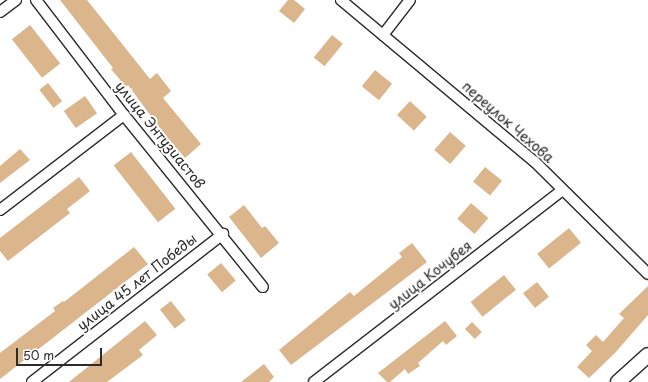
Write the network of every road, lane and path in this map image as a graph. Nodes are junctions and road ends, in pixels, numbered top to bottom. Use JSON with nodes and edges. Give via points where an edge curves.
{"nodes":[{"id":1,"x":16,"y":0,"type":"edge"},
{"id":2,"x":36,"y":0,"type":"edge"},
{"id":3,"x":341,"y":0,"type":"edge"},
{"id":4,"x":410,"y":0,"type":"edge"},
{"id":5,"x":0,"y":12,"type":"edge"},
{"id":6,"x":383,"y":35,"type":"junction"},
{"id":7,"x":124,"y":115,"type":"junction"},
{"id":8,"x":562,"y":190,"type":"junction"},
{"id":9,"x":0,"y":210,"type":"edge"},
{"id":10,"x":223,"y":234,"type":"junction"},
{"id":11,"x":648,"y":274,"type":"edge"},
{"id":12,"x":264,"y":286,"type":"dead end"},
{"id":13,"x":648,"y":355,"type":"edge"},
{"id":14,"x":32,"y":382,"type":"edge"},
{"id":15,"x":314,"y":382,"type":"edge"},
{"id":16,"x":618,"y":382,"type":"edge"}],
"edges":[{"from":1,"to":5,"type":"street"},
{"from":2,"to":7,"type":"street","name":"улица Энтузиастов"},
{"from":3,"to":6,"type":"street","name":"переулок Чехова"},
{"from":4,"to":6,"type":"street"},
{"from":6,"to":8,"type":"street","name":"переулок Чехова","via":[[535,162]]},
{"from":7,"to":9,"type":"street"},
{"from":7,"to":10,"type":"street","name":"улица Энтузиастов"},
{"from":8,"to":11,"type":"street","name":"переулок Чехова"},
{"from":8,"to":15,"type":"street","name":"улица Кочубея"},
{"from":10,"to":12,"type":"street","name":"улица Энтузиастов"},
{"from":10,"to":14,"type":"street","name":"улица 45 лет Победы"},
{"from":13,"to":16,"type":"main road"}]}
